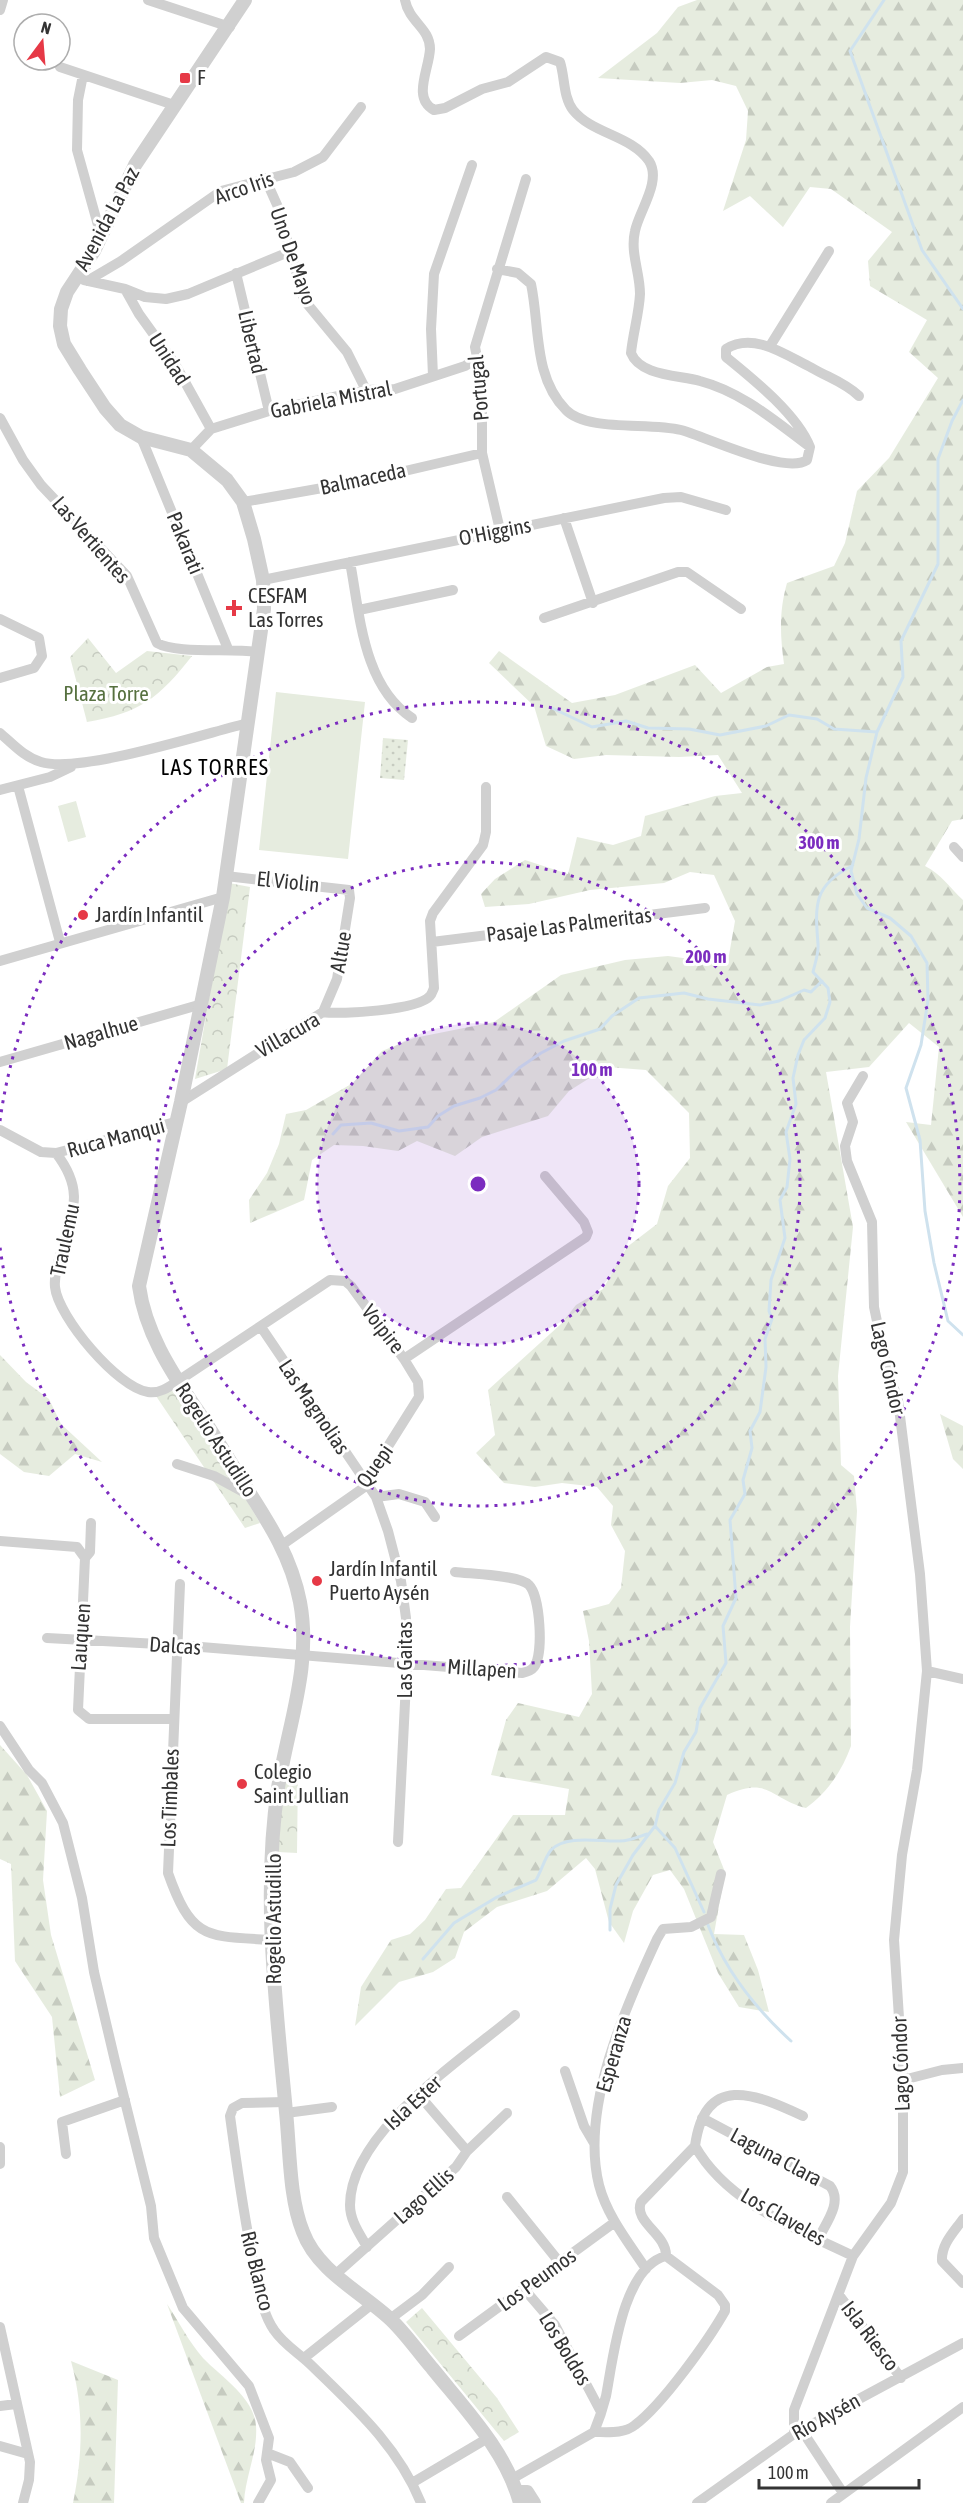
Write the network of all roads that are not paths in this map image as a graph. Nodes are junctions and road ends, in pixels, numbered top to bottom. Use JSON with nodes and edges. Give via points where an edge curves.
{"nodes":[{"id":1,"x":3,"y":0,"type":"edge"},
{"id":2,"x":148,"y":0,"type":"edge"},
{"id":3,"x":246,"y":0,"type":"edge"},
{"id":4,"x":405,"y":0,"type":"edge"},
{"id":5,"x":0,"y":10,"type":"edge"},
{"id":6,"x":230,"y":27,"type":"junction"},
{"id":7,"x":72,"y":71,"type":"edge"},
{"id":8,"x":83,"y":75,"type":"junction"},
{"id":9,"x":174,"y":105,"type":"junction"},
{"id":10,"x":361,"y":107,"type":"dead end"},
{"id":11,"x":472,"y":165,"type":"dead end"},
{"id":12,"x":265,"y":177,"type":"junction"},
{"id":13,"x":526,"y":178,"type":"dead end"},
{"id":14,"x":101,"y":236,"type":"junction"},
{"id":15,"x":291,"y":251,"type":"junction"},
{"id":16,"x":829,"y":251,"type":"dead end"},
{"id":17,"x":497,"y":269,"type":"junction"},
{"id":18,"x":236,"y":273,"type":"junction"},
{"id":19,"x":81,"y":280,"type":"junction"},
{"id":20,"x":125,"y":290,"type":"junction"},
{"id":21,"x":770,"y":346,"type":"junction"},
{"id":22,"x":477,"y":358,"type":"junction"},
{"id":23,"x":433,"y":376,"type":"junction"},
{"id":24,"x":366,"y":390,"type":"junction"},
{"id":25,"x":860,"y":396,"type":"dead end"},
{"id":26,"x":269,"y":411,"type":"junction"},
{"id":27,"x":0,"y":418,"type":"edge"},
{"id":28,"x":211,"y":429,"type":"junction"},
{"id":29,"x":141,"y":437,"type":"junction"},
{"id":30,"x":810,"y":447,"type":"junction"},
{"id":31,"x":191,"y":450,"type":"junction"},
{"id":32,"x":482,"y":453,"type":"junction"},
{"id":33,"x":243,"y":502,"type":"junction"},
{"id":34,"x":726,"y":510,"type":"dead end"},
{"id":35,"x":564,"y":518,"type":"junction"},
{"id":36,"x":500,"y":530,"type":"junction"},
{"id":37,"x":351,"y":562,"type":"junction"},
{"id":38,"x":263,"y":580,"type":"junction"},
{"id":39,"x":453,"y":590,"type":"dead end"},
{"id":40,"x":593,"y":603,"type":"junction"},
{"id":41,"x":741,"y":609,"type":"dead end"},
{"id":42,"x":359,"y":610,"type":"junction"},
{"id":43,"x":544,"y":618,"type":"dead end"},
{"id":44,"x":0,"y":619,"type":"edge"},
{"id":45,"x":228,"y":649,"type":"junction"},
{"id":46,"x":257,"y":652,"type":"junction"},
{"id":47,"x":0,"y":678,"type":"edge"},
{"id":48,"x":412,"y":718,"type":"dead end"},
{"id":49,"x":249,"y":723,"type":"junction"},
{"id":50,"x":0,"y":733,"type":"edge"},
{"id":51,"x":74,"y":765,"type":"junction"},
{"id":52,"x":18,"y":786,"type":"junction"},
{"id":53,"x":486,"y":787,"type":"dead end"},
{"id":54,"x":0,"y":790,"type":"edge"},
{"id":55,"x":954,"y":847,"type":"dead end"},
{"id":56,"x":963,"y":857,"type":"edge"},
{"id":57,"x":226,"y":876,"type":"junction"},
{"id":58,"x":349,"y":890,"type":"joint"},
{"id":59,"x":223,"y":897,"type":"junction"},
{"id":60,"x":705,"y":908,"type":"dead end"},
{"id":61,"x":60,"y":942,"type":"junction"},
{"id":62,"x":432,"y":942,"type":"junction"},
{"id":63,"x":0,"y":961,"type":"edge"},
{"id":64,"x":202,"y":1004,"type":"junction"},
{"id":65,"x":323,"y":1012,"type":"junction"},
{"id":66,"x":0,"y":1062,"type":"edge"},
{"id":67,"x":863,"y":1076,"type":"dead end"},
{"id":68,"x":181,"y":1102,"type":"junction"},
{"id":69,"x":175,"y":1122,"type":"junction"},
{"id":70,"x":0,"y":1131,"type":"edge"},
{"id":71,"x":56,"y":1154,"type":"junction"},
{"id":72,"x":545,"y":1176,"type":"dead end"},
{"id":73,"x":261,"y":1327,"type":"junction"},
{"id":74,"x":404,"y":1359,"type":"junction"},
{"id":75,"x":178,"y":1382,"type":"junction"},
{"id":76,"x":177,"y":1464,"type":"dead end"},
{"id":77,"x":366,"y":1486,"type":"junction"},
{"id":78,"x":252,"y":1496,"type":"junction"},
{"id":79,"x":376,"y":1497,"type":"junction"},
{"id":80,"x":435,"y":1517,"type":"dead end"},
{"id":81,"x":91,"y":1522,"type":"dead end"},
{"id":82,"x":0,"y":1541,"type":"edge"},
{"id":83,"x":282,"y":1545,"type":"junction"},
{"id":84,"x":85,"y":1558,"type":"junction"},
{"id":85,"x":455,"y":1572,"type":"dead end"},
{"id":86,"x":180,"y":1584,"type":"dead end"},
{"id":87,"x":47,"y":1638,"type":"dead end"},
{"id":88,"x":80,"y":1640,"type":"junction"},
{"id":89,"x":177,"y":1645,"type":"junction"},
{"id":90,"x":303,"y":1657,"type":"junction"},
{"id":91,"x":407,"y":1663,"type":"junction"},
{"id":92,"x":927,"y":1671,"type":"junction"},
{"id":93,"x":963,"y":1680,"type":"edge"},
{"id":94,"x":173,"y":1719,"type":"junction"},
{"id":95,"x":0,"y":1726,"type":"edge"},
{"id":96,"x":398,"y":1842,"type":"dead end"},
{"id":97,"x":721,"y":1874,"type":"dead end"},
{"id":98,"x":272,"y":1940,"type":"junction"},
{"id":99,"x":514,"y":2015,"type":"dead end"},
{"id":100,"x":963,"y":2068,"type":"edge"},
{"id":101,"x":565,"y":2071,"type":"dead end"},
{"id":102,"x":903,"y":2080,"type":"junction"},
{"id":103,"x":419,"y":2095,"type":"junction"},
{"id":104,"x":125,"y":2100,"type":"junction"},
{"id":105,"x":332,"y":2107,"type":"dead end"},
{"id":106,"x":286,"y":2108,"type":"junction"},
{"id":107,"x":507,"y":2113,"type":"dead end"},
{"id":108,"x":803,"y":2116,"type":"dead end"},
{"id":109,"x":702,"y":2118,"type":"junction"},
{"id":110,"x":594,"y":2143,"type":"junction"},
{"id":111,"x":695,"y":2146,"type":"junction"},
{"id":112,"x":0,"y":2147,"type":"edge"},
{"id":113,"x":467,"y":2151,"type":"junction"},
{"id":114,"x":66,"y":2154,"type":"dead end"},
{"id":115,"x":0,"y":2164,"type":"edge"},
{"id":116,"x":507,"y":2196,"type":"dead end"},
{"id":117,"x":963,"y":2219,"type":"edge"},
{"id":118,"x":615,"y":2222,"type":"junction"},
{"id":119,"x":818,"y":2239,"type":"junction"},
{"id":120,"x":367,"y":2247,"type":"junction"},
{"id":121,"x":666,"y":2256,"type":"junction"},
{"id":122,"x":853,"y":2256,"type":"junction"},
{"id":123,"x":560,"y":2263,"type":"junction"},
{"id":124,"x":449,"y":2267,"type":"dead end"},
{"id":125,"x":646,"y":2269,"type":"junction"},
{"id":126,"x":336,"y":2274,"type":"junction"},
{"id":127,"x":963,"y":2283,"type":"edge"},
{"id":128,"x":525,"y":2290,"type":"junction"},
{"id":129,"x":839,"y":2295,"type":"junction"},
{"id":130,"x":372,"y":2304,"type":"junction"},
{"id":131,"x":390,"y":2319,"type":"junction"},
{"id":132,"x":0,"y":2327,"type":"edge"},
{"id":133,"x":459,"y":2336,"type":"dead end"},
{"id":134,"x":1,"y":2343,"type":"edge"},
{"id":135,"x":963,"y":2343,"type":"edge"},
{"id":136,"x":304,"y":2358,"type":"junction"},
{"id":137,"x":901,"y":2378,"type":"junction"},
{"id":138,"x":16,"y":2404,"type":"junction"},
{"id":139,"x":0,"y":2406,"type":"edge"},
{"id":140,"x":963,"y":2407,"type":"edge"},
{"id":141,"x":600,"y":2416,"type":"junction"},
{"id":142,"x":594,"y":2432,"type":"junction"},
{"id":143,"x":797,"y":2432,"type":"junction"},
{"id":144,"x":488,"y":2438,"type":"junction"},
{"id":145,"x":0,"y":2446,"type":"edge"},
{"id":146,"x":267,"y":2453,"type":"junction"},
{"id":147,"x":28,"y":2454,"type":"junction"},
{"id":148,"x":412,"y":2483,"type":"junction"},
{"id":149,"x":308,"y":2488,"type":"dead end"},
{"id":150,"x":516,"y":2492,"type":"edge"},
{"id":151,"x":843,"y":2493,"type":"junction"},
{"id":152,"x":23,"y":2503,"type":"edge"},
{"id":153,"x":258,"y":2503,"type":"edge"},
{"id":154,"x":422,"y":2503,"type":"edge"},
{"id":155,"x":534,"y":2503,"type":"edge"},
{"id":156,"x":697,"y":2503,"type":"edge"},
{"id":157,"x":831,"y":2503,"type":"edge"}],
"edges":[{"from":1,"to":5,"type":"street"},
{"from":2,"to":6,"type":"street"},
{"from":3,"to":6,"type":"street","name":"Avenida La Paz"},
{"from":4,"to":30,"type":"street","via":[[408,13],[429,39],[422,95],[434,110],[508,82],[546,57],[560,62],[572,109],[632,146],[652,167],[651,184],[634,234],[640,291],[631,353],[634,362],[732,392]]},
{"from":6,"to":9,"type":"street","name":"Avenida La Paz"},
{"from":7,"to":8,"type":"street"},
{"from":8,"to":9,"type":"street"},
{"from":8,"to":14,"type":"street","via":[[77,150]]},
{"from":9,"to":14,"type":"street","name":"Avenida La Paz","via":[[125,183]]},
{"from":10,"to":12,"type":"street","name":"Arco Iris","via":[[323,157],[294,172]]},
{"from":11,"to":23,"type":"street","via":[[434,274]]},
{"from":12,"to":15,"type":"street","name":"Uno De Mayo"},
{"from":12,"to":19,"type":"street","name":"Arco Iris","via":[[221,191],[121,261]]},
{"from":13,"to":17,"type":"street","name":"Portugal"},
{"from":14,"to":19,"type":"street","name":"Avenida La Paz"},
{"from":15,"to":18,"type":"street"},
{"from":15,"to":24,"type":"street","name":"Uno De Mayo","via":[[304,300],[347,352]]},
{"from":16,"to":21,"type":"street"},
{"from":17,"to":22,"type":"street","name":"Portugal","via":[[477,336]]},
{"from":17,"to":30,"type":"street","via":[[518,273],[531,284],[546,375],[558,400],[579,419],[661,426],[788,463],[802,464]]},
{"from":18,"to":20,"type":"street","via":[[166,299]]},
{"from":18,"to":26,"type":"street","name":"Libertad"},
{"from":19,"to":20,"type":"street"},
{"from":19,"to":29,"type":"street","name":"Avenida La Paz","via":[[67,292],[61,309],[64,344],[105,408],[120,425]]},
{"from":20,"to":28,"type":"street","name":"Unidad","via":[[175,364]]},
{"from":21,"to":25,"type":"street","via":[[844,382]]},
{"from":21,"to":30,"type":"street","via":[[729,346],[724,353],[804,434]]},
{"from":22,"to":23,"type":"street","name":"Gabriela Mistral"},
{"from":22,"to":32,"type":"street","name":"Portugal","via":[[482,383]]},
{"from":23,"to":24,"type":"street","name":"Gabriela Mistral","via":[[395,389]]},
{"from":24,"to":26,"type":"street","name":"Gabriela Mistral"},
{"from":26,"to":28,"type":"street","name":"Gabriela Mistral"},
{"from":27,"to":45,"type":"street","name":"Las Vertientes","via":[[42,485],[127,576],[158,643],[178,648]]},
{"from":28,"to":31,"type":"street","name":"Gabriela Mistral"},
{"from":29,"to":31,"type":"street","name":"Rogelio Astudillo"},
{"from":29,"to":45,"type":"street","name":"Pakarati"},
{"from":31,"to":33,"type":"street","name":"Rogelio Astudillo","via":[[227,480]]},
{"from":32,"to":33,"type":"street","name":"Balmaceda","via":[[362,481]]},
{"from":32,"to":36,"type":"street","name":"Portugal"},
{"from":33,"to":38,"type":"street","name":"Rogelio Astudillo"},
{"from":34,"to":35,"type":"street","name":"O'Higgins","via":[[673,498]]},
{"from":35,"to":36,"type":"street","name":"O'Higgins"},
{"from":35,"to":40,"type":"street"},
{"from":36,"to":37,"type":"street","name":"O'Higgins"},
{"from":37,"to":38,"type":"street","name":"O'Higgins"},
{"from":37,"to":42,"type":"street"},
{"from":38,"to":46,"type":"street","name":"Rogelio Astudillo","via":[[264,609]]},
{"from":39,"to":42,"type":"street"},
{"from":40,"to":41,"type":"street","via":[[654,578],[687,572]]},
{"from":40,"to":43,"type":"street"},
{"from":42,"to":48,"type":"street","via":[[373,668],[386,696]]},
{"from":44,"to":47,"type":"street","via":[[39,638],[42,657],[34,668]]},
{"from":45,"to":46,"type":"street","name":"Las Vertientes"},
{"from":46,"to":49,"type":"street","name":"Rogelio Astudillo"},
{"from":49,"to":51,"type":"street"},
{"from":49,"to":57,"type":"street","name":"Rogelio Astudillo"},
{"from":50,"to":51,"type":"street","via":[[23,754],[41,762]]},
{"from":51,"to":52,"type":"street"},
{"from":52,"to":54,"type":"street"},
{"from":52,"to":61,"type":"street"},
{"from":53,"to":62,"type":"street","via":[[483,845],[433,913]]},
{"from":55,"to":56,"type":"street"},
{"from":57,"to":58,"type":"street","name":"El Violin"},
{"from":57,"to":59,"type":"street","name":"Rogelio Astudillo"},
{"from":58,"to":65,"type":"street","name":"Altue","via":[[337,979]]},
{"from":59,"to":61,"type":"street"},
{"from":59,"to":64,"type":"street","name":"Rogelio Astudillo"},
{"from":60,"to":62,"type":"street","name":"Pasaje Las Palmeritas"},
{"from":61,"to":63,"type":"street"},
{"from":62,"to":65,"type":"street","name":"Villacura","via":[[434,988],[430,997],[363,1013]]},
{"from":64,"to":66,"type":"street","name":"Nagalhue"},
{"from":64,"to":68,"type":"street","name":"Rogelio Astudillo"},
{"from":65,"to":68,"type":"street","name":"Villacura"},
{"from":67,"to":92,"type":"street","name":"Lago Cóndor","via":[[847,1103],[853,1122],[844,1146],[872,1222],[874,1307],[898,1400],[920,1574]]},
{"from":68,"to":69,"type":"street","name":"Rogelio Astudillo"},
{"from":69,"to":71,"type":"street","name":"Ruca Manqui"},
{"from":69,"to":75,"type":"street","name":"Rogelio Astudillo","via":[[139,1286],[150,1329]]},
{"from":70,"to":71,"type":"street","via":[[41,1152]]},
{"from":71,"to":75,"type":"street","name":"Traulemu","via":[[69,1170],[75,1195],[55,1275],[61,1307],[118,1377],[151,1393]]},
{"from":72,"to":74,"type":"street","name":"Voipire","via":[[584,1222],[588,1232],[583,1240]]},
{"from":73,"to":74,"type":"street","name":"Voipire","via":[[310,1291],[338,1280],[351,1286]]},
{"from":73,"to":75,"type":"street","name":"Voipire"},
{"from":73,"to":77,"type":"street","name":"Las Magnolias"},
{"from":74,"to":77,"type":"street","name":"Quepi","via":[[418,1382],[419,1398]]},
{"from":75,"to":78,"type":"street","name":"Rogelio Astudillo"},
{"from":76,"to":78,"type":"street","via":[[214,1476]]},
{"from":77,"to":79,"type":"street","name":"Las Gaitas"},
{"from":77,"to":83,"type":"street","name":"Quepi"},
{"from":78,"to":83,"type":"street","name":"Rogelio Astudillo"},
{"from":79,"to":80,"type":"street","via":[[399,1494],[425,1502]]},
{"from":79,"to":91,"type":"street","name":"Las Gaitas","via":[[401,1581]]},
{"from":81,"to":84,"type":"street","name":"Lauquen","via":[[90,1552]]},
{"from":82,"to":84,"type":"street","via":[[77,1547]]},
{"from":83,"to":90,"type":"street","name":"Rogelio Astudillo","via":[[298,1592]]},
{"from":84,"to":88,"type":"street","name":"Lauquen"},
{"from":85,"to":91,"type":"street","name":"Millapen","via":[[529,1584],[540,1625],[536,1665],[522,1673]]},
{"from":86,"to":89,"type":"street","name":"Los Timbales"},
{"from":87,"to":88,"type":"street","name":"Dalcas"},
{"from":88,"to":89,"type":"street","name":"Dalcas"},
{"from":88,"to":94,"type":"street","name":"Lauquen","via":[[77,1704],[81,1715],[89,1719]]},
{"from":89,"to":90,"type":"street","name":"Dalcas"},
{"from":89,"to":94,"type":"street","name":"Los Timbales"},
{"from":90,"to":91,"type":"street","name":"Millapen"},
{"from":90,"to":98,"type":"street","name":"Rogelio Astudillo","via":[[274,1824]]},
{"from":91,"to":96,"type":"street","name":"Las Gaitas"},
{"from":92,"to":93,"type":"street"},
{"from":92,"to":102,"type":"street","name":"Lago Cóndor","via":[[894,1940]]},
{"from":94,"to":98,"type":"street","name":"Los Timbales","via":[[167,1845],[173,1887],[194,1923],[206,1933]]},
{"from":95,"to":104,"type":"street","via":[[42,1783],[63,1823]]},
{"from":97,"to":110,"type":"street","name":"Esperanza","via":[[711,1917],[691,1928],[663,1929],[657,1939],[606,2072]]},
{"from":98,"to":106,"type":"street","name":"Rogelio Astudillo"},
{"from":99,"to":103,"type":"street","name":"Isla Ester"},
{"from":100,"to":102,"type":"street"},
{"from":101,"to":110,"type":"street"},
{"from":102,"to":122,"type":"street","name":"Lago Cóndor","via":[[900,2185]]},
{"from":103,"to":113,"type":"street"},
{"from":103,"to":120,"type":"street","name":"Isla Ester","via":[[386,2126],[354,2183],[350,2205],[354,2224]]},
{"from":104,"to":114,"type":"street","via":[[62,2122]]},
{"from":104,"to":146,"type":"street","via":[[151,2205],[154,2238],[172,2286],[183,2308],[249,2386],[269,2438]]},
{"from":105,"to":106,"type":"street","name":"Río Blanco"},
{"from":106,"to":126,"type":"street","name":"Rogelio Astudillo","via":[[301,2228],[318,2258]]},
{"from":106,"to":136,"type":"street","name":"Río Blanco","via":[[242,2103],[233,2108],[230,2116],[242,2211],[264,2309],[279,2336]]},
{"from":107,"to":113,"type":"street","name":"Lago Ellis"},
{"from":108,"to":109,"type":"street","via":[[747,2094],[727,2094],[712,2102]]},
{"from":109,"to":111,"type":"street"},
{"from":109,"to":119,"type":"street","name":"Laguna Clara","via":[[830,2186],[836,2202]]},
{"from":110,"to":118,"type":"street","name":"Esperanza","via":[[600,2187]]},
{"from":111,"to":119,"type":"street","name":"Los Claveles","via":[[705,2165],[759,2209]]},
{"from":111,"to":121,"type":"street","via":[[638,2208],[663,2240]]},
{"from":112,"to":115,"type":"street"},
{"from":113,"to":120,"type":"street","name":"Lago Ellis","via":[[456,2167]]},
{"from":116,"to":123,"type":"street"},
{"from":117,"to":127,"type":"street","via":[[949,2238],[942,2261]]},
{"from":118,"to":123,"type":"street","name":"Los Peumos"},
{"from":118,"to":125,"type":"street","name":"Esperanza"},
{"from":119,"to":122,"type":"street","name":"Los Claveles"},
{"from":120,"to":126,"type":"street","name":"Lago Ellis"},
{"from":121,"to":125,"type":"street"},
{"from":121,"to":142,"type":"street","via":[[718,2295],[725,2311],[674,2384],[635,2425],[624,2431]]},
{"from":122,"to":129,"type":"street","name":"Lago Cóndor"},
{"from":123,"to":128,"type":"street","name":"Los Peumos"},
{"from":124,"to":131,"type":"street","via":[[422,2295]]},
{"from":125,"to":141,"type":"street","via":[[620,2319]]},
{"from":126,"to":130,"type":"street","name":"Rogelio Astudillo"},
{"from":128,"to":133,"type":"street","name":"Los Peumos"},
{"from":128,"to":141,"type":"street","name":"Los Boldos","via":[[555,2325]]},
{"from":129,"to":137,"type":"street","name":"Isla Riesco"},
{"from":129,"to":143,"type":"street","name":"Lago Cóndor","via":[[794,2410]]},
{"from":130,"to":131,"type":"street","name":"Rogelio Astudillo"},
{"from":130,"to":136,"type":"street"},
{"from":131,"to":144,"type":"street","name":"Rogelio Astudillo"},
{"from":132,"to":134,"type":"street"},
{"from":134,"to":138,"type":"street"},
{"from":135,"to":137,"type":"street","name":"Río Aysén"},
{"from":136,"to":148,"type":"street","name":"Río Blanco","via":[[381,2435]]},
{"from":137,"to":143,"type":"street","name":"Río Aysén"},
{"from":138,"to":139,"type":"street"},
{"from":138,"to":147,"type":"street"},
{"from":140,"to":151,"type":"street"},
{"from":141,"to":142,"type":"street"},
{"from":142,"to":150,"type":"street"},
{"from":143,"to":151,"type":"street"},
{"from":143,"to":156,"type":"street","name":"Río Aysén"},
{"from":144,"to":148,"type":"street"},
{"from":144,"to":150,"type":"street"},
{"from":145,"to":147,"type":"street"},
{"from":146,"to":149,"type":"street","via":[[290,2462]]},
{"from":146,"to":153,"type":"street","via":[[272,2480]]},
{"from":147,"to":152,"type":"street","via":[[29,2480]]},
{"from":148,"to":154,"type":"street","name":"Río Blanco"},
{"from":150,"to":155,"type":"street","via":[[527,2492]]},
{"from":151,"to":157,"type":"street"}]}
